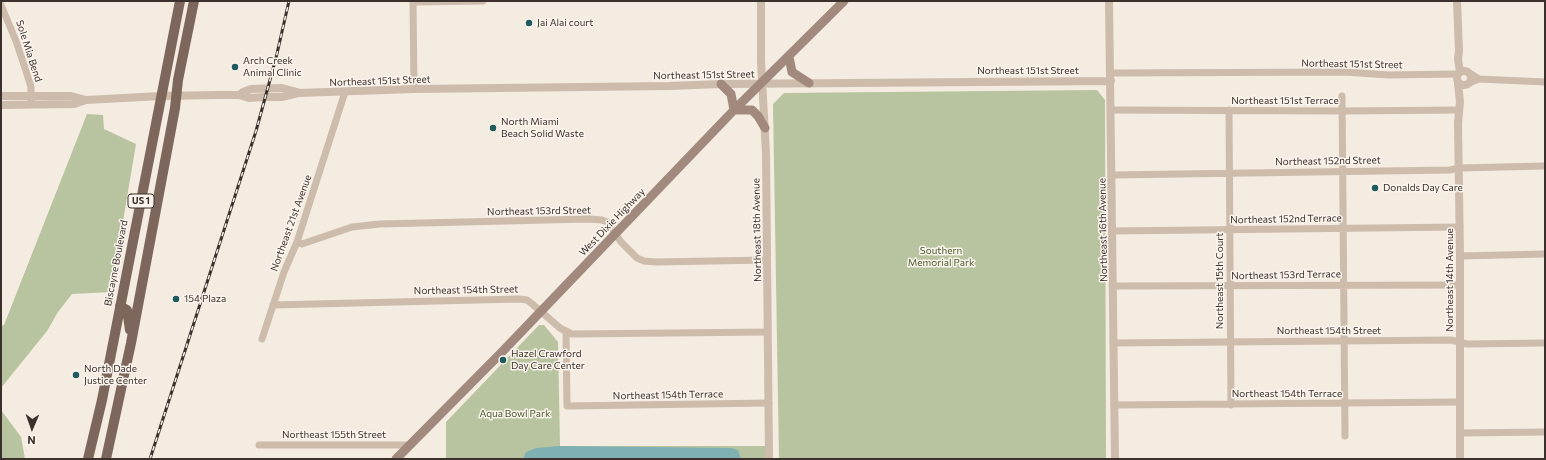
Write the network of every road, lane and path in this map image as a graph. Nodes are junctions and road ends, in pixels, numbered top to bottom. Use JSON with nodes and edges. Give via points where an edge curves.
{"nodes":[{"id":1,"x":180,"y":1,"type":"edge"},
{"id":2,"x":194,"y":1,"type":"edge"},
{"id":3,"x":482,"y":1,"type":"edge"},
{"id":4,"x":761,"y":1,"type":"edge"},
{"id":5,"x":844,"y":1,"type":"edge"},
{"id":6,"x":1109,"y":1,"type":"edge"},
{"id":7,"x":1457,"y":1,"type":"edge"},
{"id":8,"x":413,"y":2,"type":"edge"},
{"id":9,"x":1,"y":5,"type":"edge"},
{"id":10,"x":789,"y":57,"type":"junction"},
{"id":11,"x":1462,"y":76,"type":"junction"},
{"id":12,"x":1111,"y":77,"type":"junction"},
{"id":13,"x":1479,"y":79,"type":"junction"},
{"id":14,"x":1545,"y":82,"type":"edge"},
{"id":15,"x":809,"y":83,"type":"junction"},
{"id":16,"x":721,"y":84,"type":"junction"},
{"id":17,"x":761,"y":84,"type":"junction"},
{"id":18,"x":1469,"y":84,"type":"junction"},
{"id":19,"x":414,"y":89,"type":"junction"},
{"id":20,"x":345,"y":92,"type":"junction"},
{"id":21,"x":1,"y":96,"type":"edge"},
{"id":22,"x":161,"y":96,"type":"junction"},
{"id":23,"x":175,"y":96,"type":"junction"},
{"id":24,"x":1342,"y":96,"type":"dead end"},
{"id":25,"x":31,"y":100,"type":"junction"},
{"id":26,"x":1,"y":105,"type":"edge"},
{"id":27,"x":1459,"y":106,"type":"junction"},
{"id":28,"x":734,"y":110,"type":"junction"},
{"id":29,"x":1112,"y":110,"type":"junction"},
{"id":30,"x":1229,"y":110,"type":"junction"},
{"id":31,"x":1342,"y":111,"type":"junction"},
{"id":32,"x":765,"y":128,"type":"junction"},
{"id":33,"x":1545,"y":166,"type":"edge"},
{"id":34,"x":1459,"y":168,"type":"junction"},
{"id":35,"x":1342,"y":171,"type":"junction"},
{"id":36,"x":1229,"y":173,"type":"junction"},
{"id":37,"x":1112,"y":175,"type":"junction"},
{"id":38,"x":1460,"y":227,"type":"junction"},
{"id":39,"x":1343,"y":228,"type":"junction"},
{"id":40,"x":1230,"y":229,"type":"junction"},
{"id":41,"x":1112,"y":231,"type":"junction"},
{"id":42,"x":616,"y":233,"type":"junction"},
{"id":43,"x":297,"y":242,"type":"junction"},
{"id":44,"x":1545,"y":254,"type":"edge"},
{"id":45,"x":1460,"y":256,"type":"junction"},
{"id":46,"x":767,"y":260,"type":"junction"},
{"id":47,"x":1343,"y":284,"type":"junction"},
{"id":48,"x":1460,"y":284,"type":"junction"},
{"id":49,"x":1230,"y":285,"type":"junction"},
{"id":50,"x":1113,"y":286,"type":"junction"},
{"id":51,"x":273,"y":305,"type":"junction"},
{"id":52,"x":120,"y":306,"type":"junction"},
{"id":53,"x":540,"y":310,"type":"junction"},
{"id":54,"x":566,"y":332,"type":"junction"},
{"id":55,"x":768,"y":332,"type":"junction"},
{"id":56,"x":262,"y":339,"type":"dead end"},
{"id":57,"x":132,"y":340,"type":"junction"},
{"id":58,"x":1344,"y":341,"type":"junction"},
{"id":59,"x":1230,"y":342,"type":"junction"},
{"id":60,"x":1460,"y":342,"type":"junction"},
{"id":61,"x":1113,"y":343,"type":"junction"},
{"id":62,"x":1545,"y":343,"type":"edge"},
{"id":63,"x":1460,"y":402,"type":"junction"},
{"id":64,"x":769,"y":403,"type":"junction"},
{"id":65,"x":1344,"y":404,"type":"junction"},
{"id":66,"x":1231,"y":405,"type":"junction"},
{"id":67,"x":1114,"y":406,"type":"junction"},
{"id":68,"x":1545,"y":432,"type":"edge"},
{"id":69,"x":1460,"y":433,"type":"junction"},
{"id":70,"x":1344,"y":436,"type":"dead end"},
{"id":71,"x":259,"y":445,"type":"dead end"},
{"id":72,"x":410,"y":445,"type":"junction"},
{"id":73,"x":88,"y":459,"type":"edge"},
{"id":74,"x":106,"y":459,"type":"edge"},
{"id":75,"x":396,"y":459,"type":"edge"},
{"id":76,"x":769,"y":459,"type":"edge"},
{"id":77,"x":1115,"y":459,"type":"edge"},
{"id":78,"x":1460,"y":459,"type":"edge"}],
"edges":[{"from":1,"to":22,"type":"main road","name":"Biscayne Boulevard","number":"US 1"},
{"from":2,"to":23,"type":"main road","number":"US 1"},
{"from":3,"to":8,"type":"street"},
{"from":4,"to":17,"type":"street","name":"Northeast 18th Avenue"},
{"from":5,"to":10,"type":"main road","name":"West Dixie Highway"},
{"from":6,"to":12,"type":"street","name":"Northeast 16th Avenue"},
{"from":7,"to":11,"type":"street","name":"Northeast 14th Avenue"},
{"from":8,"to":19,"type":"street"},
{"from":9,"to":25,"type":"street","name":"Sole Mia Bend","via":[[31,87]]},
{"from":10,"to":15,"type":"main road","via":[[792,72]]},
{"from":10,"to":17,"type":"main road","name":"West Dixie Highway"},
{"from":11,"to":12,"type":"street","name":"Northeast 151st Street","via":[[1451,73],[1389,76],[1344,72]]},
{"from":11,"to":13,"type":"street","name":"Northeast 151st Street"},
{"from":11,"to":18,"type":"street","name":"Northeast 14th Avenue","via":[[1472,79]]},
{"from":11,"to":27,"type":"street","name":"Northeast 14th Avenue"},
{"from":12,"to":15,"type":"street","name":"Northeast 151st Street"},
{"from":12,"to":29,"type":"street","name":"Northeast 16th Avenue"},
{"from":13,"to":14,"type":"street","name":"Northeast 151st Street"},
{"from":13,"to":18,"type":"street","name":"Northeast 151st Street"},
{"from":15,"to":17,"type":"street","name":"Northeast 151st Street"},
{"from":16,"to":17,"type":"street","name":"Northeast 151st Street"},
{"from":16,"to":19,"type":"street","name":"Northeast 151st Street"},
{"from":16,"to":28,"type":"main road","via":[[731,94]]},
{"from":17,"to":28,"type":"main road","name":"West Dixie Highway"},
{"from":17,"to":32,"type":"street","name":"Northeast 18th Avenue"},
{"from":18,"to":27,"type":"street","name":"Northeast 14th Avenue"},
{"from":19,"to":20,"type":"street","name":"Northeast 151st Street"},
{"from":20,"to":23,"type":"street","name":"Northeast 151st Street","via":[[298,93],[282,88],[251,89],[239,95]]},
{"from":20,"to":43,"type":"street","name":"Northeast 21st Avenue"},
{"from":21,"to":25,"type":"street","name":"Northeast 151st Street"},
{"from":22,"to":23,"type":"street","name":"Northeast 151st Street"},
{"from":22,"to":25,"type":"street","name":"Northeast 151st Street","via":[[86,100],[71,96]]},
{"from":22,"to":52,"type":"main road","name":"Biscayne Boulevard","number":"US 1"},
{"from":23,"to":57,"type":"main road","number":"US 1","via":[[175,108]]},
{"from":24,"to":31,"type":"street"},
{"from":25,"to":26,"type":"street","name":"Northeast 151st Street"},
{"from":27,"to":31,"type":"street","name":"Northeast 151st Terrace"},
{"from":27,"to":34,"type":"street","name":"Northeast 14th Avenue"},
{"from":28,"to":32,"type":"main road","via":[[752,110]]},
{"from":28,"to":42,"type":"main road","name":"West Dixie Highway"},
{"from":29,"to":30,"type":"street","name":"Northeast 151st Terrace"},
{"from":29,"to":37,"type":"street","name":"Northeast 16th Avenue"},
{"from":30,"to":31,"type":"street","name":"Northeast 151st Terrace"},
{"from":30,"to":36,"type":"street","name":"Northeast 15th Court"},
{"from":31,"to":35,"type":"street"},
{"from":32,"to":46,"type":"street","name":"Northeast 18th Avenue"},
{"from":33,"to":34,"type":"street","name":"Northeast 152nd Street"},
{"from":34,"to":35,"type":"street","name":"Northeast 152nd Street"},
{"from":34,"to":38,"type":"street","name":"Northeast 14th Avenue"},
{"from":35,"to":36,"type":"street","name":"Northeast 152nd Street"},
{"from":35,"to":39,"type":"street"},
{"from":36,"to":37,"type":"street","name":"Northeast 152nd Street"},
{"from":36,"to":40,"type":"street","name":"Northeast 15th Court"},
{"from":37,"to":41,"type":"street","name":"Northeast 16th Avenue"},
{"from":38,"to":39,"type":"street","name":"Northeast 152nd Terrace"},
{"from":38,"to":45,"type":"street","name":"Northeast 14th Avenue"},
{"from":39,"to":40,"type":"street","name":"Northeast 152nd Terrace"},
{"from":39,"to":47,"type":"street"},
{"from":40,"to":41,"type":"street","name":"Northeast 152nd Terrace"},
{"from":40,"to":49,"type":"street","name":"Northeast 15th Court"},
{"from":41,"to":50,"type":"street","name":"Northeast 16th Avenue"},
{"from":42,"to":43,"type":"street","name":"Northeast 153rd Street","via":[[605,220],[590,219],[396,223],[352,227],[314,241],[302,244]]},
{"from":42,"to":46,"type":"street","name":"Northeast 153rd Street","via":[[637,258],[644,261]]},
{"from":42,"to":53,"type":"main road","name":"West Dixie Highway"},
{"from":43,"to":51,"type":"street","name":"Northeast 21st Avenue"},
{"from":44,"to":45,"type":"street"},
{"from":45,"to":48,"type":"street","name":"Northeast 14th Avenue"},
{"from":46,"to":55,"type":"street","name":"Northeast 18th Avenue"},
{"from":47,"to":48,"type":"street","name":"Northeast 153rd Terrace"},
{"from":47,"to":49,"type":"street","name":"Northeast 153rd Terrace"},
{"from":47,"to":58,"type":"street"},
{"from":48,"to":60,"type":"street","name":"Northeast 14th Avenue"},
{"from":49,"to":50,"type":"street","name":"Northeast 153rd Terrace"},
{"from":49,"to":59,"type":"street","name":"Northeast 15th Court"},
{"from":50,"to":61,"type":"street","name":"Northeast 16th Avenue"},
{"from":51,"to":53,"type":"street","name":"Northeast 154th Street","via":[[519,299],[527,300]]},
{"from":51,"to":56,"type":"street","name":"Northeast 21st Avenue"},
{"from":52,"to":57,"type":"main road","via":[[127,310]]},
{"from":52,"to":73,"type":"main road","name":"Biscayne Boulevard","number":"US 1"},
{"from":53,"to":54,"type":"street","name":"Northeast 154th Street"},
{"from":53,"to":72,"type":"main road","name":"West Dixie Highway"},
{"from":54,"to":55,"type":"street"},
{"from":54,"to":64,"type":"street","name":"Northeast 154th Terrace","via":[[567,406]]},
{"from":55,"to":64,"type":"street","name":"Northeast 18th Avenue"},
{"from":57,"to":74,"type":"main road","number":"US 1"},
{"from":58,"to":59,"type":"street","name":"Northeast 154th Street"},
{"from":58,"to":60,"type":"street","name":"Northeast 154th Street"},
{"from":58,"to":65,"type":"street"},
{"from":59,"to":61,"type":"street","name":"Northeast 154th Street"},
{"from":59,"to":66,"type":"street","name":"Northeast 15th Court"},
{"from":60,"to":62,"type":"street","name":"Northeast 154th Street"},
{"from":60,"to":63,"type":"street","name":"Northeast 14th Avenue"},
{"from":61,"to":67,"type":"street","name":"Northeast 16th Avenue"},
{"from":63,"to":65,"type":"street","name":"Northeast 154th Terrace"},
{"from":63,"to":69,"type":"street","name":"Northeast 14th Avenue"},
{"from":64,"to":76,"type":"street","name":"Northeast 18th Avenue"},
{"from":65,"to":66,"type":"street","name":"Northeast 154th Terrace"},
{"from":65,"to":70,"type":"street"},
{"from":66,"to":67,"type":"street","name":"Northeast 154th Terrace"},
{"from":67,"to":77,"type":"street","name":"Northeast 16th Avenue"},
{"from":68,"to":69,"type":"street"},
{"from":69,"to":78,"type":"street","name":"Northeast 14th Avenue"},
{"from":71,"to":72,"type":"street","name":"Northeast 155th Street"},
{"from":72,"to":75,"type":"main road","name":"West Dixie Highway"}]}
